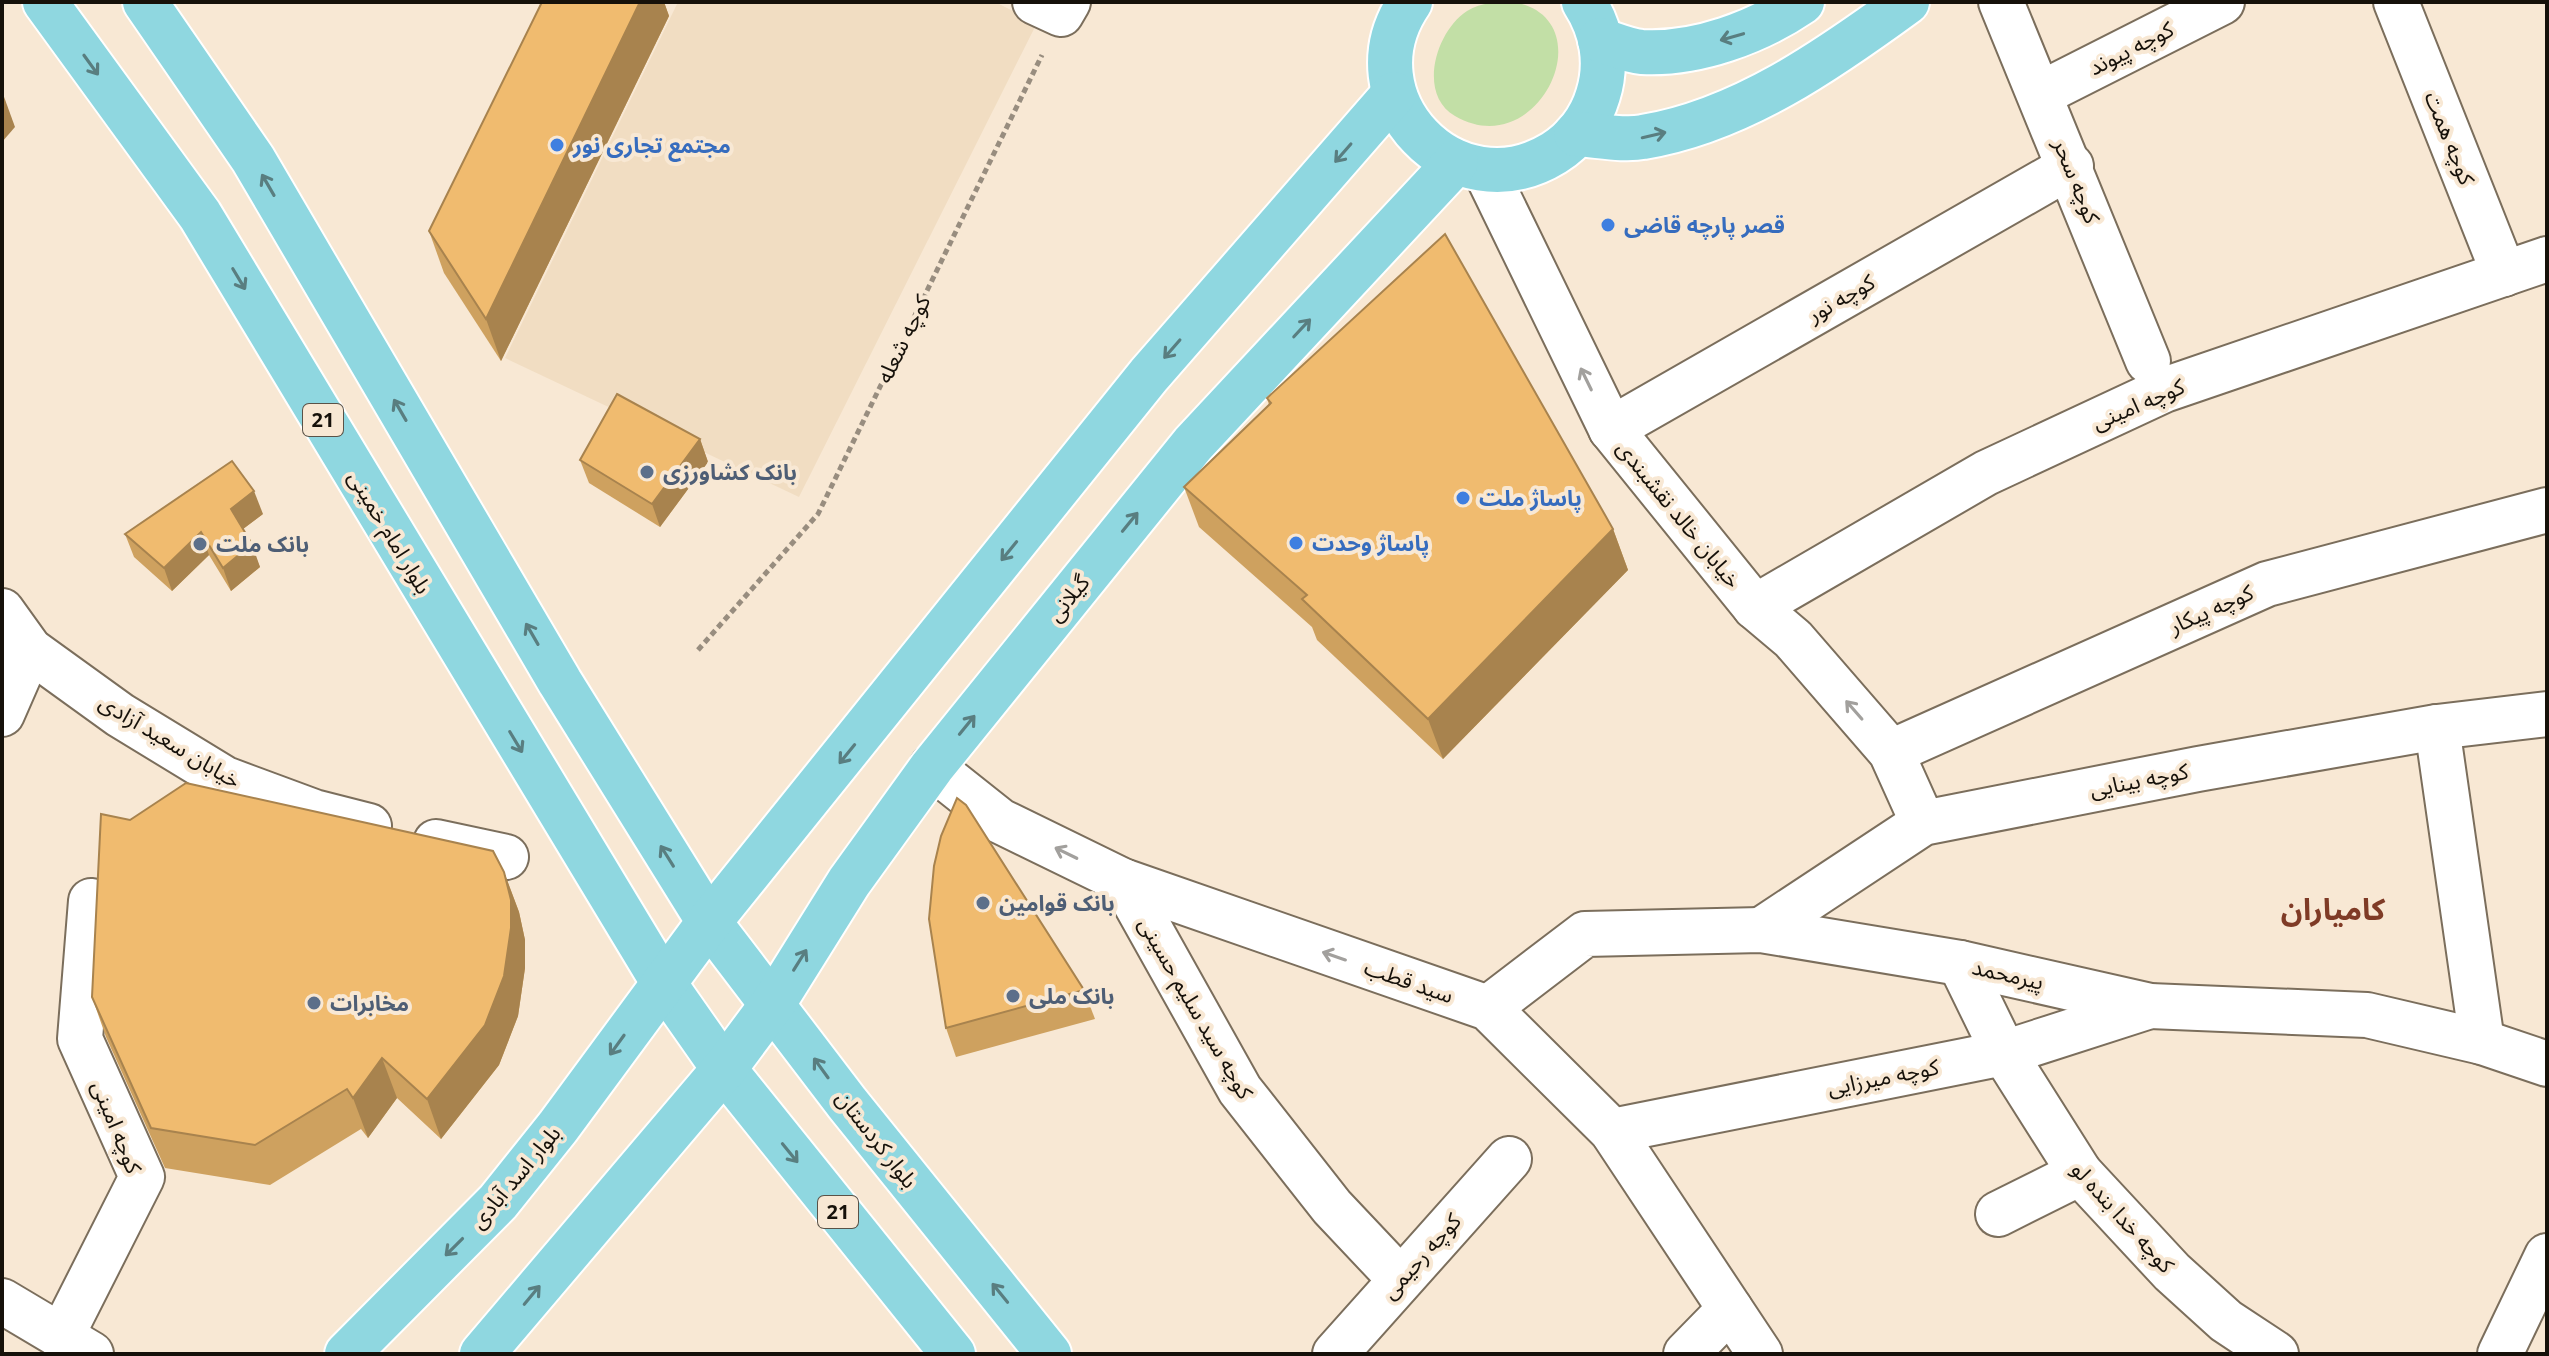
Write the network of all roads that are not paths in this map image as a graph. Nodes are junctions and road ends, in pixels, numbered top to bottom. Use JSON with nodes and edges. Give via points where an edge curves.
{"nodes":[{"id":1,"x":45,"y":2,"type":"edge"},
{"id":2,"x":145,"y":2,"type":"edge"},
{"id":3,"x":1410,"y":2,"type":"edge"},
{"id":4,"x":1802,"y":2,"type":"edge"},
{"id":5,"x":1907,"y":2,"type":"edge"},
{"id":6,"x":2001,"y":2,"type":"edge"},
{"id":7,"x":2222,"y":2,"type":"edge"},
{"id":8,"x":2396,"y":2,"type":"edge"},
{"id":9,"x":1592,"y":21,"type":"edge"},
{"id":10,"x":1394,"y":94,"type":"junction"},
{"id":11,"x":2040,"y":94,"type":"junction"},
{"id":12,"x":1576,"y":134,"type":"junction"},
{"id":13,"x":1471,"y":166,"type":"junction"},
{"id":14,"x":2071,"y":166,"type":"junction"},
{"id":15,"x":2547,"y":259,"type":"edge"},
{"id":16,"x":2504,"y":274,"type":"junction"},
{"id":17,"x":2148,"y":361,"type":"dead end"},
{"id":18,"x":1611,"y":429,"type":"junction"},
{"id":19,"x":2547,"y":510,"type":"edge"},
{"id":20,"x":1755,"y":607,"type":"junction"},
{"id":21,"x":2,"y":611,"type":"edge"},
{"id":22,"x":16,"y":647,"type":"edge"},
{"id":23,"x":2,"y":714,"type":"edge"},
{"id":24,"x":2547,"y":714,"type":"edge"},
{"id":25,"x":2437,"y":727,"type":"junction"},
{"id":26,"x":1891,"y":752,"type":"junction"},
{"id":27,"x":932,"y":767,"type":"junction"},
{"id":28,"x":1923,"y":823,"type":"junction"},
{"id":29,"x":506,"y":857,"type":"dead end"},
{"id":30,"x":1123,"y":881,"type":"junction"},
{"id":31,"x":91,"y":901,"type":"dead end"},
{"id":32,"x":709,"y":922,"type":"junction"},
{"id":33,"x":1761,"y":930,"type":"junction"},
{"id":34,"x":1960,"y":963,"type":"junction"},
{"id":35,"x":663,"y":982,"type":"junction"},
{"id":36,"x":774,"y":1002,"type":"junction"},
{"id":37,"x":2150,"y":1006,"type":"junction"},
{"id":38,"x":1488,"y":1008,"type":"junction"},
{"id":39,"x":2482,"y":1042,"type":"junction"},
{"id":40,"x":2004,"y":1053,"type":"junction"},
{"id":41,"x":2547,"y":1064,"type":"edge"},
{"id":42,"x":724,"y":1069,"type":"junction"},
{"id":43,"x":1612,"y":1131,"type":"junction"},
{"id":44,"x":1509,"y":1159,"type":"dead end"},
{"id":45,"x":2080,"y":1173,"type":"junction"},
{"id":46,"x":1998,"y":1214,"type":"dead end"},
{"id":47,"x":2547,"y":1256,"type":"edge"},
{"id":48,"x":1399,"y":1278,"type":"junction"},
{"id":49,"x":2,"y":1301,"type":"edge"},
{"id":50,"x":1730,"y":1309,"type":"junction"},
{"id":51,"x":76,"y":1346,"type":"edge"},
{"id":52,"x":347,"y":1354,"type":"edge"},
{"id":53,"x":482,"y":1354,"type":"edge"},
{"id":54,"x":953,"y":1354,"type":"edge"},
{"id":55,"x":1049,"y":1354,"type":"edge"},
{"id":56,"x":1335,"y":1354,"type":"edge"},
{"id":57,"x":1686,"y":1354,"type":"edge"},
{"id":58,"x":1760,"y":1354,"type":"edge"},
{"id":59,"x":2276,"y":1354,"type":"edge"},
{"id":60,"x":2500,"y":1354,"type":"edge"}],
"edges":[{"from":1,"to":35,"type":"main road","name":"بلوار امام خمینی","number":"21","one_way":true,"via":[[200,215]]},
{"from":32,"to":2,"type":"main road","one_way":true,"via":[[560,682],[253,159]]},
{"from":3,"to":10,"type":"main road","via":[[1391,48]]},
{"from":4,"to":9,"type":"main road","one_way":true,"via":[[1740,35],[1640,52]]},
{"from":12,"to":5,"type":"main road","one_way":true,"via":[[1640,138],[1732,109],[1837,53]]},
{"from":6,"to":11,"type":"street","name":"کوچه سحر"},
{"from":7,"to":11,"type":"street","name":"کوچه پیوند"},
{"from":8,"to":16,"type":"street","name":"کوچه همت"},
{"from":9,"to":12,"type":"main road","via":[[1603,73],[1591,113]]},
{"from":10,"to":13,"type":"main road","via":[[1417,135]]},
{"from":10,"to":32,"type":"main road","one_way":true,"via":[[1149,375]]},
{"from":11,"to":14,"type":"street","name":"کوچه سحر"},
{"from":12,"to":13,"type":"main road","via":[[1562,148],[1525,166]]},
{"from":18,"to":13,"type":"street","name":"خیابان خالد نقشبندی","one_way":true},
{"from":27,"to":13,"type":"main road","name":"گیلانی","one_way":true,"via":[[1193,444]]},
{"from":14,"to":17,"type":"street","name":"کوچه سحر"},
{"from":14,"to":18,"type":"street","name":"کوچه نور"},
{"from":15,"to":16,"type":"street","name":"کوچه امینی"},
{"from":16,"to":20,"type":"street","name":"کوچه امینی","via":[[2164,390],[1986,473]]},
{"from":18,"to":20,"type":"street","name":"خیابان خالد نقشبندی"},
{"from":19,"to":26,"type":"street","name":"کوچه پیکار","via":[[2267,584]]},
{"from":26,"to":20,"type":"street","name":"خیابان خالد نقشبندی","one_way":true,"via":[[1793,639]]},
{"from":21,"to":22,"type":"street","name":"خیابان سعید آزادی"},
{"from":22,"to":23,"type":"street"},
{"from":22,"to":29,"type":"street","name":"خیابان سعید آزادی","via":[[225,779],[314,812]]},
{"from":24,"to":25,"type":"street","name":"کوچه بینایی"},
{"from":25,"to":28,"type":"street","name":"کوچه بینایی"},
{"from":25,"to":39,"type":"street"},
{"from":26,"to":28,"type":"street","name":"خیابان خالد نقشبندی"},
{"from":30,"to":27,"type":"street","name":"سید قطب","one_way":true,"via":[[1000,821]]},
{"from":36,"to":27,"type":"main road","name":"گیلانی","one_way":true,"via":[[849,882]]},
{"from":28,"to":33,"type":"street","name":"کوچه بینایی"},
{"from":38,"to":30,"type":"street","name":"سید قطب","one_way":true},
{"from":30,"to":48,"type":"street","name":"کوچه سید سلیم حسینی","via":[[1240,1090],[1332,1207]]},
{"from":31,"to":51,"type":"street","name":"کوچه امینی","via":[[80,1039],[142,1177]]},
{"from":32,"to":35,"type":"main road"},
{"from":32,"to":36,"type":"main road","name":"بلوار کردستان"},
{"from":33,"to":34,"type":"street","name":"پیرمحمد"},
{"from":33,"to":38,"type":"street","name":"پیرمحمد","via":[[1585,934]]},
{"from":34,"to":37,"type":"street","name":"پیرمحمد"},
{"from":34,"to":40,"type":"street","name":"کوچه خدا بنده لو"},
{"from":35,"to":42,"type":"main road","name":"بلوار امام خمینی","number":"21"},
{"from":35,"to":52,"type":"main road","name":"بلوار اسد آبادی","one_way":true,"via":[[498,1202]]},
{"from":36,"to":42,"type":"main road","name":"گیلانی"},
{"from":55,"to":36,"type":"main road","name":"بلوار کردستان","one_way":true,"via":[[847,1103]]},
{"from":37,"to":39,"type":"street","name":"پیرمحمد","via":[[2367,1015]]},
{"from":37,"to":40,"type":"street","name":"کوچه میرزایی"},
{"from":38,"to":43,"type":"street","name":"سید قطب"},
{"from":39,"to":41,"type":"street","name":"پیرمحمد"},
{"from":40,"to":43,"type":"street","name":"کوچه میرزایی"},
{"from":40,"to":45,"type":"street","name":"کوچه خدا بنده لو"},
{"from":53,"to":42,"type":"main road","one_way":true},
{"from":42,"to":54,"type":"main road","number":"21","one_way":true},
{"from":43,"to":50,"type":"street","name":"سید قطب"},
{"from":44,"to":48,"type":"street","name":"کوچه رحیمی"},
{"from":45,"to":46,"type":"street"},
{"from":45,"to":59,"type":"street","name":"کوچه خدا بنده لو","via":[[2172,1272],[2226,1321]]},
{"from":47,"to":60,"type":"street"},
{"from":48,"to":56,"type":"street","name":"کوچه رحیمی"},
{"from":49,"to":51,"type":"street"},
{"from":50,"to":57,"type":"street"},
{"from":50,"to":58,"type":"street","name":"سید قطب"}]}
